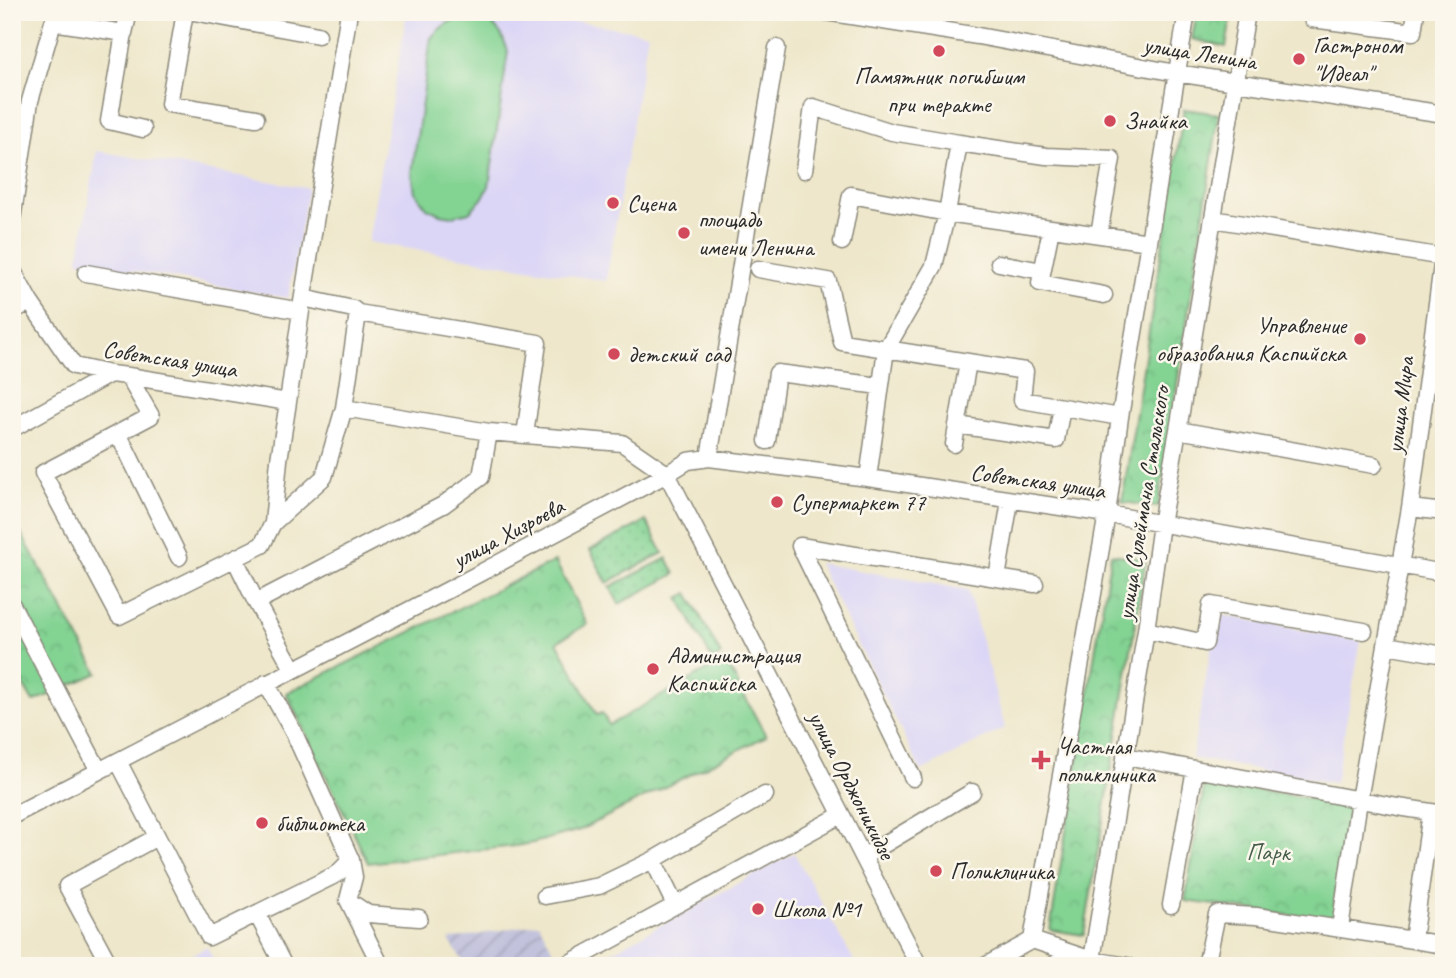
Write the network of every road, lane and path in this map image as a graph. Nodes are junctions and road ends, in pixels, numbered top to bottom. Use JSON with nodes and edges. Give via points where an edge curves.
{"nodes":[{"id":1,"x":128,"y":12,"type":"edge"},
{"id":2,"x":185,"y":12,"type":"edge"},
{"id":3,"x":194,"y":12,"type":"edge"},
{"id":4,"x":349,"y":12,"type":"edge"},
{"id":5,"x":826,"y":12,"type":"edge"},
{"id":6,"x":1187,"y":12,"type":"edge"},
{"id":7,"x":1247,"y":12,"type":"edge"},
{"id":8,"x":1314,"y":12,"type":"edge"},
{"id":9,"x":1416,"y":12,"type":"edge"},
{"id":10,"x":55,"y":17,"type":"edge"},
{"id":11,"x":124,"y":33,"type":"junction"},
{"id":12,"x":318,"y":35,"type":"dead end"},
{"id":13,"x":777,"y":48,"type":"dead end"},
{"id":14,"x":1176,"y":73,"type":"junction"},
{"id":15,"x":1236,"y":82,"type":"junction"},
{"id":16,"x":30,"y":102,"type":"junction"},
{"id":17,"x":12,"y":110,"type":"edge"},
{"id":18,"x":1444,"y":114,"type":"edge"},
{"id":19,"x":257,"y":118,"type":"dead end"},
{"id":20,"x":143,"y":129,"type":"dead end"},
{"id":21,"x":959,"y":143,"type":"junction"},
{"id":22,"x":804,"y":170,"type":"dead end"},
{"id":23,"x":947,"y":213,"type":"junction"},
{"id":24,"x":1213,"y":219,"type":"junction"},
{"id":25,"x":12,"y":220,"type":"edge"},
{"id":26,"x":1051,"y":229,"type":"junction"},
{"id":27,"x":1099,"y":234,"type":"junction"},
{"id":28,"x":842,"y":242,"type":"dead end"},
{"id":29,"x":1149,"y":242,"type":"junction"},
{"id":30,"x":1443,"y":255,"type":"edge"},
{"id":31,"x":999,"y":263,"type":"dead end"},
{"id":32,"x":758,"y":269,"type":"dead end"},
{"id":33,"x":13,"y":271,"type":"edge"},
{"id":34,"x":1042,"y":271,"type":"junction"},
{"id":35,"x":86,"y":273,"type":"dead end"},
{"id":36,"x":1104,"y":295,"type":"dead end"},
{"id":37,"x":30,"y":302,"type":"junction"},
{"id":38,"x":302,"y":304,"type":"junction"},
{"id":39,"x":12,"y":311,"type":"edge"},
{"id":40,"x":358,"y":313,"type":"junction"},
{"id":41,"x":886,"y":349,"type":"junction"},
{"id":42,"x":968,"y":362,"type":"junction"},
{"id":43,"x":110,"y":374,"type":"junction"},
{"id":44,"x":128,"y":376,"type":"junction"},
{"id":45,"x":880,"y":386,"type":"junction"},
{"id":46,"x":288,"y":402,"type":"junction"},
{"id":47,"x":1062,"y":407,"type":"junction"},
{"id":48,"x":344,"y":408,"type":"junction"},
{"id":49,"x":12,"y":416,"type":"edge"},
{"id":50,"x":1121,"y":417,"type":"junction"},
{"id":51,"x":957,"y":425,"type":"junction"},
{"id":52,"x":1178,"y":430,"type":"junction"},
{"id":53,"x":489,"y":432,"type":"junction"},
{"id":54,"x":118,"y":433,"type":"junction"},
{"id":55,"x":525,"y":435,"type":"junction"},
{"id":56,"x":767,"y":441,"type":"dead end"},
{"id":57,"x":954,"y":444,"type":"dead end"},
{"id":58,"x":709,"y":458,"type":"junction"},
{"id":59,"x":748,"y":464,"type":"joint"},
{"id":60,"x":1374,"y":465,"type":"dead end"},
{"id":61,"x":667,"y":474,"type":"junction"},
{"id":62,"x":868,"y":478,"type":"junction"},
{"id":63,"x":1010,"y":501,"type":"junction"},
{"id":64,"x":1410,"y":508,"type":"junction"},
{"id":65,"x":1439,"y":511,"type":"edge"},
{"id":66,"x":1107,"y":514,"type":"junction"},
{"id":67,"x":272,"y":523,"type":"junction"},
{"id":68,"x":1161,"y":524,"type":"junction"},
{"id":69,"x":180,"y":557,"type":"dead end"},
{"id":70,"x":235,"y":559,"type":"junction"},
{"id":71,"x":1399,"y":565,"type":"junction"},
{"id":72,"x":1444,"y":573,"type":"edge"},
{"id":73,"x":997,"y":578,"type":"junction"},
{"id":74,"x":1035,"y":584,"type":"dead end"},
{"id":75,"x":256,"y":601,"type":"junction"},
{"id":76,"x":12,"y":605,"type":"edge"},
{"id":77,"x":1146,"y":630,"type":"junction"},
{"id":78,"x":1364,"y":631,"type":"dead end"},
{"id":79,"x":1386,"y":645,"type":"junction"},
{"id":80,"x":1444,"y":655,"type":"edge"},
{"id":81,"x":293,"y":670,"type":"junction"},
{"id":82,"x":266,"y":683,"type":"junction"},
{"id":83,"x":1125,"y":757,"type":"junction"},
{"id":84,"x":118,"y":761,"type":"junction"},
{"id":85,"x":1195,"y":769,"type":"junction"},
{"id":86,"x":99,"y":771,"type":"junction"},
{"id":87,"x":914,"y":778,"type":"dead end"},
{"id":88,"x":972,"y":792,"type":"dead end"},
{"id":89,"x":765,"y":794,"type":"dead end"},
{"id":90,"x":1359,"y":800,"type":"junction"},
{"id":91,"x":1437,"y":813,"type":"edge"},
{"id":92,"x":841,"y":815,"type":"junction"},
{"id":93,"x":12,"y":816,"type":"edge"},
{"id":94,"x":157,"y":837,"type":"junction"},
{"id":95,"x":863,"y":857,"type":"junction"},
{"id":96,"x":351,"y":860,"type":"junction"},
{"id":97,"x":653,"y":860,"type":"junction"},
{"id":98,"x":545,"y":896,"type":"dead end"},
{"id":99,"x":348,"y":900,"type":"junction"},
{"id":100,"x":676,"y":905,"type":"junction"},
{"id":101,"x":1171,"y":905,"type":"dead end"},
{"id":102,"x":257,"y":914,"type":"junction"},
{"id":103,"x":419,"y":918,"type":"dead end"},
{"id":104,"x":1340,"y":928,"type":"junction"},
{"id":105,"x":1032,"y":940,"type":"junction"},
{"id":106,"x":1413,"y":940,"type":"junction"},
{"id":107,"x":1444,"y":945,"type":"edge"},
{"id":108,"x":1073,"y":954,"type":"junction"},
{"id":109,"x":1092,"y":960,"type":"junction"},
{"id":110,"x":110,"y":966,"type":"edge"},
{"id":111,"x":284,"y":966,"type":"edge"},
{"id":112,"x":381,"y":966,"type":"edge"},
{"id":113,"x":564,"y":966,"type":"edge"},
{"id":114,"x":919,"y":966,"type":"edge"},
{"id":115,"x":985,"y":966,"type":"edge"},
{"id":116,"x":1052,"y":966,"type":"edge"},
{"id":117,"x":1128,"y":966,"type":"edge"},
{"id":118,"x":1206,"y":966,"type":"edge"}],
"edges":[{"from":1,"to":11,"type":"street"},
{"from":2,"to":19,"type":"street","via":[[169,104]]},
{"from":3,"to":12,"type":"street"},
{"from":4,"to":38,"type":"street"},
{"from":5,"to":14,"type":"street","name":"улица Ленина"},
{"from":6,"to":14,"type":"street","name":"улица Сулеймана Стальского"},
{"from":7,"to":15,"type":"street","name":"улица Сулеймана Стальского"},
{"from":8,"to":9,"type":"street","via":[[1312,19],[1413,33]]},
{"from":10,"to":11,"type":"street"},
{"from":10,"to":16,"type":"street"},
{"from":11,"to":20,"type":"street","via":[[109,121]]},
{"from":13,"to":58,"type":"street"},
{"from":14,"to":15,"type":"street","name":"улица Ленина"},
{"from":14,"to":29,"type":"street","name":"улица Сулеймана Стальского"},
{"from":15,"to":18,"type":"street","name":"улица Ленина"},
{"from":15,"to":24,"type":"street","name":"улица Сулеймана Стальского"},
{"from":16,"to":17,"type":"street"},
{"from":16,"to":25,"type":"street"},
{"from":21,"to":22,"type":"street","via":[[892,132],[813,107]]},
{"from":21,"to":23,"type":"street"},
{"from":21,"to":27,"type":"street","via":[[1045,156],[1112,159]]},
{"from":23,"to":26,"type":"street"},
{"from":23,"to":28,"type":"street","via":[[851,195]]},
{"from":23,"to":41,"type":"street","via":[[934,266]]},
{"from":24,"to":30,"type":"street"},
{"from":24,"to":52,"type":"street","name":"улица Сулеймана Стальского"},
{"from":26,"to":27,"type":"street"},
{"from":26,"to":34,"type":"street"},
{"from":27,"to":29,"type":"street"},
{"from":29,"to":50,"type":"street","name":"улица Сулеймана Стальского"},
{"from":30,"to":64,"type":"street","name":"улица Мира"},
{"from":31,"to":34,"type":"street"},
{"from":32,"to":41,"type":"street","via":[[828,281],[842,342]]},
{"from":33,"to":37,"type":"street","name":"Советская улица"},
{"from":34,"to":36,"type":"street","via":[[1040,283]]},
{"from":35,"to":38,"type":"street"},
{"from":37,"to":39,"type":"street"},
{"from":37,"to":43,"type":"street","name":"Советская улица","via":[[74,366]]},
{"from":38,"to":40,"type":"street"},
{"from":38,"to":46,"type":"street"},
{"from":40,"to":48,"type":"street"},
{"from":40,"to":55,"type":"street","via":[[538,343]]},
{"from":41,"to":42,"type":"street"},
{"from":41,"to":45,"type":"street"},
{"from":42,"to":47,"type":"street","via":[[1025,371],[1022,400]]},
{"from":42,"to":51,"type":"street"},
{"from":43,"to":44,"type":"street","name":"Советская улица"},
{"from":43,"to":49,"type":"street","via":[[17,426]]},
{"from":44,"to":46,"type":"street","name":"Советская улица"},
{"from":44,"to":54,"type":"street","via":[[151,416]]},
{"from":45,"to":56,"type":"street","via":[[776,373]]},
{"from":45,"to":62,"type":"street"},
{"from":46,"to":67,"type":"street"},
{"from":47,"to":50,"type":"street"},
{"from":47,"to":51,"type":"street","via":[[1056,440]]},
{"from":48,"to":53,"type":"street"},
{"from":48,"to":67,"type":"street","via":[[324,477]]},
{"from":50,"to":66,"type":"street","name":"улица Сулеймана Стальского"},
{"from":51,"to":57,"type":"street"},
{"from":52,"to":60,"type":"street"},
{"from":52,"to":68,"type":"street","name":"улица Сулеймана Стальского"},
{"from":53,"to":55,"type":"street"},
{"from":53,"to":75,"type":"street","via":[[481,477],[443,505]]},
{"from":54,"to":69,"type":"street"},
{"from":54,"to":70,"type":"street","via":[[43,472],[118,616]]},
{"from":55,"to":61,"type":"street","via":[[622,443]]},
{"from":58,"to":59,"type":"street","name":"улица Хизроева"},
{"from":58,"to":61,"type":"street","name":"улица Хизроева","via":[[688,461]]},
{"from":59,"to":62,"type":"street","name":"Советская улица"},
{"from":61,"to":81,"type":"street","name":"улица Хизроева"},
{"from":61,"to":92,"type":"street","name":"улица Орджоникидзе"},
{"from":62,"to":63,"type":"street","name":"Советская улица"},
{"from":63,"to":66,"type":"street","name":"Советская улица"},
{"from":63,"to":73,"type":"street"},
{"from":64,"to":65,"type":"street"},
{"from":64,"to":71,"type":"street","name":"улица Мира"},
{"from":66,"to":68,"type":"street","name":"Советская улица"},
{"from":66,"to":105,"type":"street","name":"улица Сулеймана Стальского"},
{"from":67,"to":70,"type":"street","via":[[262,545]]},
{"from":68,"to":71,"type":"street","name":"Советская улица"},
{"from":68,"to":77,"type":"street","name":"улица Сулеймана Стальского"},
{"from":70,"to":75,"type":"street"},
{"from":71,"to":72,"type":"street","name":"Советская улица"},
{"from":71,"to":79,"type":"street","name":"улица Мира"},
{"from":73,"to":74,"type":"street"},
{"from":73,"to":87,"type":"street","via":[[800,546]]},
{"from":75,"to":81,"type":"street"},
{"from":76,"to":86,"type":"street"},
{"from":77,"to":78,"type":"street","via":[[1205,643],[1211,605]]},
{"from":77,"to":83,"type":"street","name":"улица Сулеймана Стальского"},
{"from":79,"to":80,"type":"street"},
{"from":79,"to":90,"type":"street","name":"улица Мира"},
{"from":81,"to":82,"type":"street","name":"улица Хизроева"},
{"from":82,"to":84,"type":"street","name":"улица Хизроева"},
{"from":82,"to":96,"type":"street","via":[[295,735]]},
{"from":83,"to":85,"type":"street"},
{"from":83,"to":109,"type":"street","name":"улица Сулеймана Стальского"},
{"from":84,"to":86,"type":"street","name":"улица Хизроева"},
{"from":84,"to":94,"type":"street"},
{"from":85,"to":90,"type":"street"},
{"from":85,"to":101,"type":"street"},
{"from":86,"to":93,"type":"street","name":"улица Хизроева"},
{"from":88,"to":95,"type":"street"},
{"from":89,"to":97,"type":"street"},
{"from":90,"to":91,"type":"street"},
{"from":90,"to":104,"type":"street","name":"улица Мира"},
{"from":91,"to":106,"type":"street"},
{"from":92,"to":95,"type":"street","name":"улица Орджоникидзе"},
{"from":92,"to":100,"type":"street"},
{"from":94,"to":102,"type":"street","via":[[209,937]]},
{"from":94,"to":110,"type":"street","via":[[67,886]]},
{"from":95,"to":114,"type":"street","name":"улица Орджоникидзе"},
{"from":96,"to":99,"type":"street","via":[[354,877]]},
{"from":96,"to":102,"type":"street","via":[[337,874]]},
{"from":97,"to":98,"type":"street","via":[[599,886]]},
{"from":97,"to":100,"type":"street"},
{"from":99,"to":103,"type":"street","via":[[368,914]]},
{"from":99,"to":112,"type":"street"},
{"from":100,"to":113,"type":"street"},
{"from":102,"to":111,"type":"street"},
{"from":104,"to":106,"type":"street"},
{"from":104,"to":118,"type":"street","via":[[1217,914]]},
{"from":105,"to":108,"type":"street"},
{"from":105,"to":115,"type":"street"},
{"from":106,"to":107,"type":"street"},
{"from":108,"to":109,"type":"street"},
{"from":108,"to":116,"type":"street"},
{"from":109,"to":117,"type":"street"}]}
